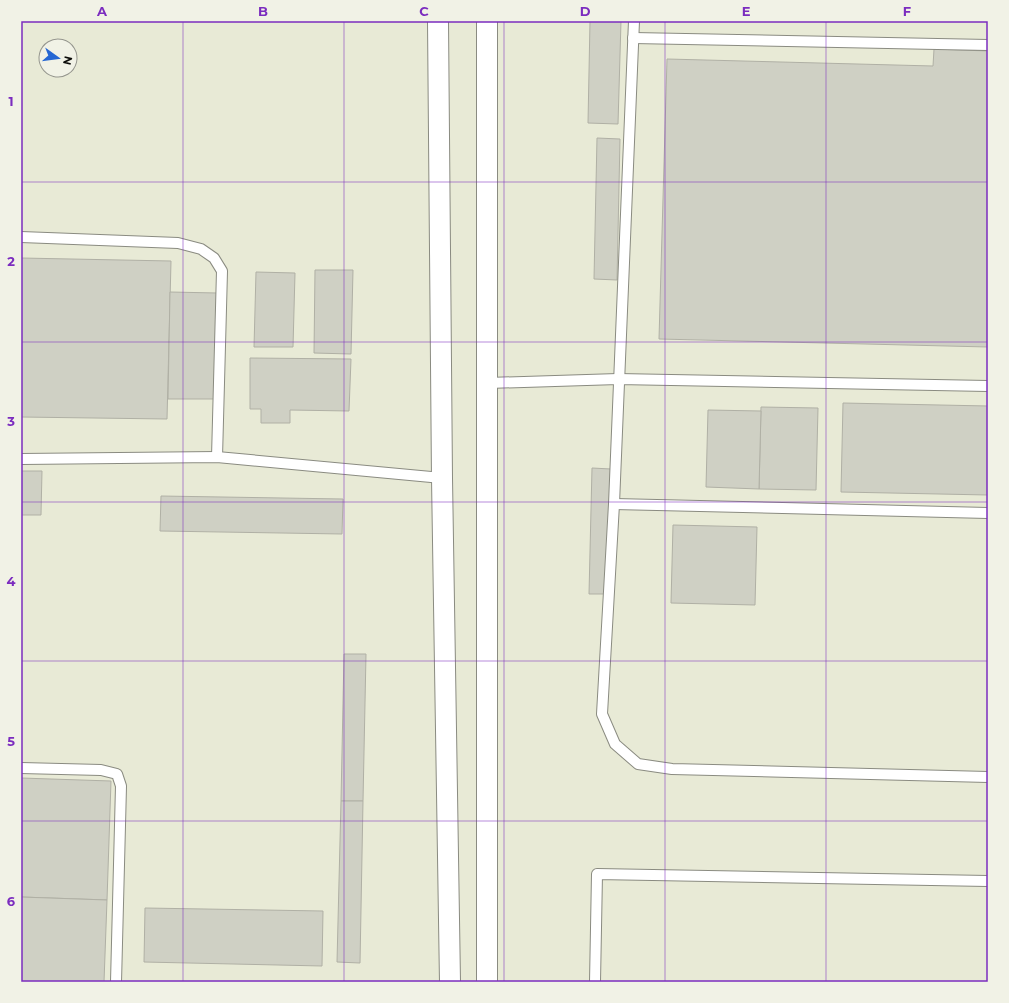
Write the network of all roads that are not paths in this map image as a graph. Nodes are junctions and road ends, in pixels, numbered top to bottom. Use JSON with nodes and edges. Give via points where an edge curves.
{"nodes":[{"id":1,"x":438,"y":21,"type":"edge"},
{"id":2,"x":487,"y":21,"type":"edge"},
{"id":3,"x":634,"y":21,"type":"edge"},
{"id":4,"x":633,"y":38,"type":"junction"},
{"id":5,"x":988,"y":45,"type":"edge"},
{"id":6,"x":21,"y":237,"type":"edge"},
{"id":7,"x":618,"y":379,"type":"junction"},
{"id":8,"x":488,"y":383,"type":"junction"},
{"id":9,"x":988,"y":386,"type":"edge"},
{"id":10,"x":217,"y":457,"type":"junction"},
{"id":11,"x":21,"y":459,"type":"edge"},
{"id":12,"x":442,"y":478,"type":"junction"},
{"id":13,"x":614,"y":504,"type":"junction"},
{"id":14,"x":988,"y":513,"type":"edge"},
{"id":15,"x":21,"y":768,"type":"edge"},
{"id":16,"x":988,"y":777,"type":"edge"},
{"id":17,"x":988,"y":881,"type":"edge"},
{"id":18,"x":116,"y":982,"type":"edge"},
{"id":19,"x":450,"y":982,"type":"edge"},
{"id":20,"x":487,"y":982,"type":"edge"},
{"id":21,"x":595,"y":982,"type":"edge"}],
"edges":[{"from":1,"to":12,"type":"street"},
{"from":2,"to":8,"type":"street"},
{"from":3,"to":4,"type":"lane"},
{"from":4,"to":5,"type":"lane"},
{"from":4,"to":7,"type":"lane"},
{"from":6,"to":10,"type":"lane","via":[[178,243],[201,249],[214,258],[222,272]]},
{"from":7,"to":8,"type":"lane"},
{"from":7,"to":9,"type":"lane"},
{"from":7,"to":13,"type":"lane"},
{"from":8,"to":20,"type":"street"},
{"from":10,"to":11,"type":"lane"},
{"from":10,"to":12,"type":"lane"},
{"from":12,"to":19,"type":"street"},
{"from":13,"to":14,"type":"lane"},
{"from":13,"to":16,"type":"lane","via":[[602,714],[615,744],[638,764],[672,769]]},
{"from":15,"to":18,"type":"lane","via":[[101,770],[117,774],[122,786]]},
{"from":17,"to":21,"type":"lane","via":[[596,874]]}]}
